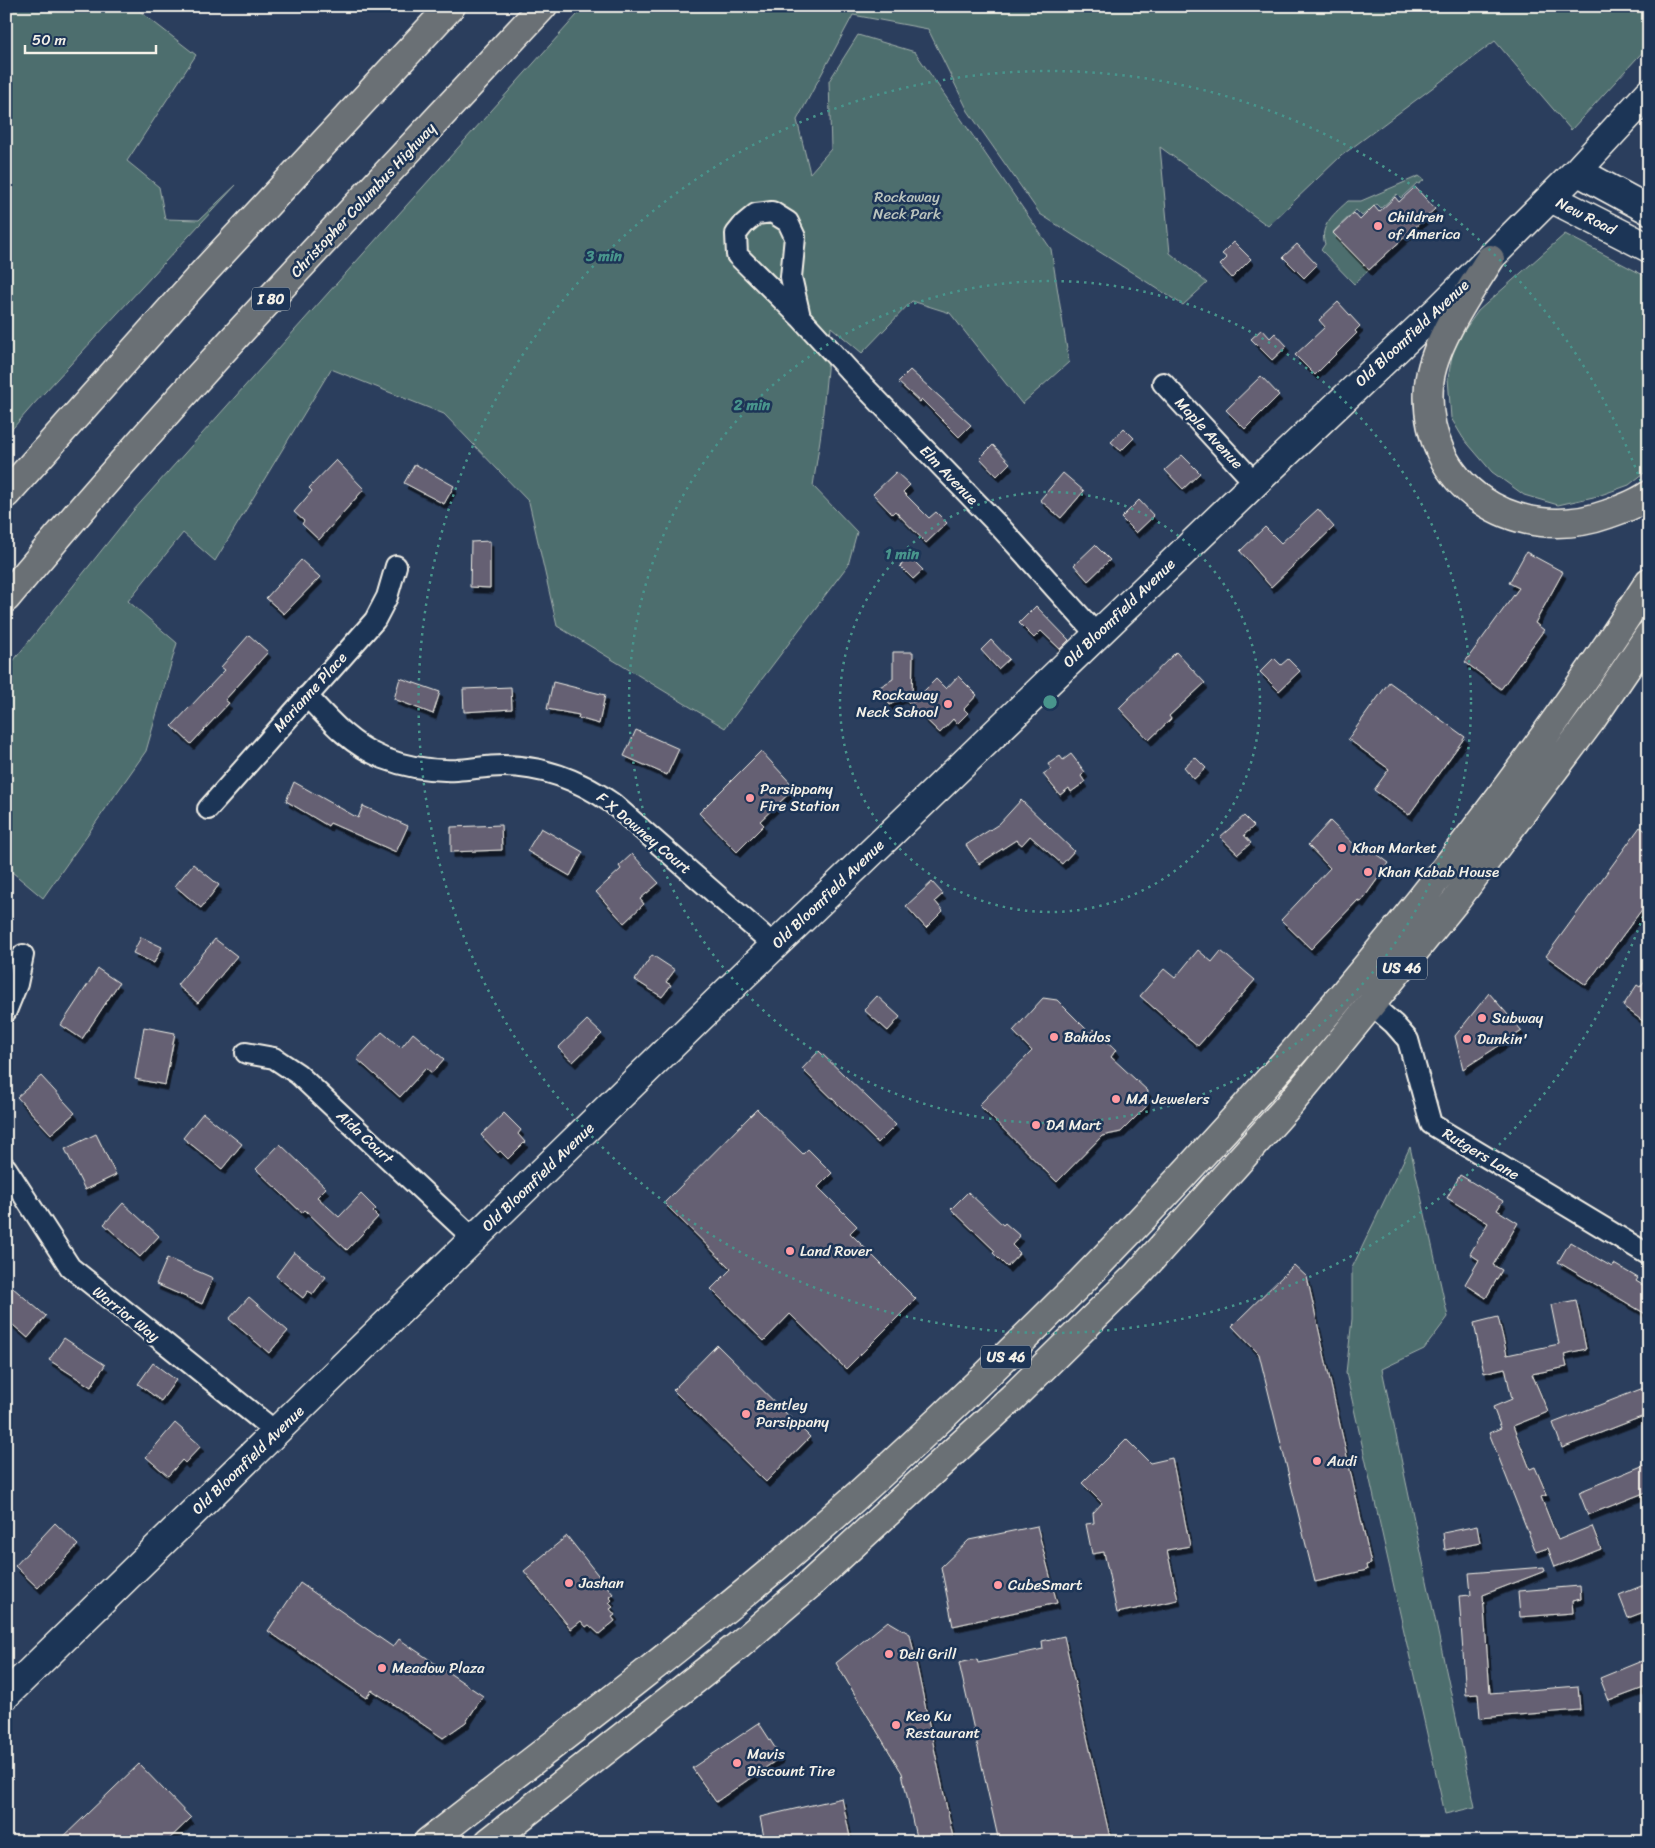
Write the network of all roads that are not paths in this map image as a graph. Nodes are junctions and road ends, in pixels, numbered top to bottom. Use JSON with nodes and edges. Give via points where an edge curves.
{"nodes":[{"id":1,"x":451,"y":6,"type":"edge"},
{"id":2,"x":543,"y":6,"type":"edge"},
{"id":3,"x":1649,"y":93,"type":"edge"},
{"id":4,"x":1577,"y":171,"type":"junction"},
{"id":5,"x":1550,"y":198,"type":"junction"},
{"id":6,"x":1649,"y":210,"type":"edge"},
{"id":7,"x":1649,"y":248,"type":"edge"},
{"id":8,"x":1490,"y":259,"type":"junction"},
{"id":9,"x":800,"y":317,"type":"junction"},
{"id":10,"x":1163,"y":383,"type":"dead end"},
{"id":11,"x":1255,"y":483,"type":"junction"},
{"id":12,"x":6,"y":494,"type":"edge"},
{"id":13,"x":1649,"y":495,"type":"edge"},
{"id":14,"x":396,"y":566,"type":"dead end"},
{"id":15,"x":1649,"y":582,"type":"edge"},
{"id":16,"x":6,"y":598,"type":"edge"},
{"id":17,"x":1097,"y":635,"type":"junction"},
{"id":18,"x":1648,"y":637,"type":"edge"},
{"id":19,"x":307,"y":696,"type":"junction"},
{"id":20,"x":208,"y":809,"type":"dead end"},
{"id":21,"x":775,"y":946,"type":"junction"},
{"id":22,"x":23,"y":955,"type":"dead end"},
{"id":23,"x":1372,"y":1005,"type":"junction"},
{"id":24,"x":6,"y":1011,"type":"edge"},
{"id":25,"x":246,"y":1053,"type":"dead end"},
{"id":26,"x":6,"y":1168,"type":"edge"},
{"id":27,"x":474,"y":1239,"type":"junction"},
{"id":28,"x":1649,"y":1255,"type":"edge"},
{"id":29,"x":276,"y":1432,"type":"junction"},
{"id":30,"x":6,"y":1695,"type":"edge"},
{"id":31,"x":428,"y":1842,"type":"edge"},
{"id":32,"x":489,"y":1842,"type":"edge"}],
"edges":[{"from":1,"to":12,"type":"highway","via":[[197,279]]},
{"from":2,"to":16,"type":"highway","name":"Christopher Columbus Highway","number":"I 80","via":[[191,387]]},
{"from":3,"to":4,"type":"street","name":"Old Bloomfield Avenue"},
{"from":4,"to":5,"type":"street","name":"Old Bloomfield Avenue"},
{"from":4,"to":6,"type":"street"},
{"from":5,"to":7,"type":"street","name":"New Road"},
{"from":5,"to":8,"type":"street","name":"Old Bloomfield Avenue"},
{"from":8,"to":11,"type":"street","name":"Old Bloomfield Avenue"},
{"from":8,"to":13,"type":"highway","via":[[1457,313],[1436,358],[1429,383],[1432,432],[1450,469],[1479,499],[1498,510],[1532,522],[1567,525],[1592,520]]},
{"from":9,"to":9,"type":"street","name":"Elm Avenue","via":[[791,277],[795,237],[788,222],[772,212],[756,214],[736,234],[737,256]]},
{"from":9,"to":17,"type":"street","name":"Elm Avenue","via":[[1001,528]]},
{"from":10,"to":11,"type":"street","name":"Maple Avenue"},
{"from":11,"to":17,"type":"street","name":"Old Bloomfield Avenue"},
{"from":14,"to":19,"type":"street","name":"Marianne Place","via":[[387,597],[375,620]]},
{"from":15,"to":31,"type":"highway","number":"US 46","via":[[1549,727],[1433,883],[1344,995],[1265,1087],[1129,1233],[944,1417],[768,1573]]},
{"from":17,"to":21,"type":"street","name":"Old Bloomfield Avenue"},
{"from":18,"to":23,"type":"highway","number":"US 46","via":[[1534,797]]},
{"from":19,"to":20,"type":"street","name":"Marianne Place"},
{"from":19,"to":21,"type":"street","name":"F X Downey Court","via":[[338,730],[358,745],[402,764],[456,770],[524,766],[553,772],[592,789]]},
{"from":21,"to":27,"type":"street","name":"Old Bloomfield Avenue"},
{"from":22,"to":24,"type":"street","via":[[17,984]]},
{"from":23,"to":28,"type":"street","name":"Rutgers Lane","via":[[1408,1040],[1431,1124]]},
{"from":23,"to":32,"type":"highway","number":"US 46","via":[[1264,1134],[1148,1264],[1013,1397],[765,1623]]},
{"from":25,"to":27,"type":"street","name":"Aida Court","via":[[274,1058],[298,1074]]},
{"from":26,"to":29,"type":"street","name":"Warrior Way","via":[[70,1267]]},
{"from":27,"to":29,"type":"street","name":"Old Bloomfield Avenue"},
{"from":29,"to":30,"type":"street","name":"Old Bloomfield Avenue"}]}
